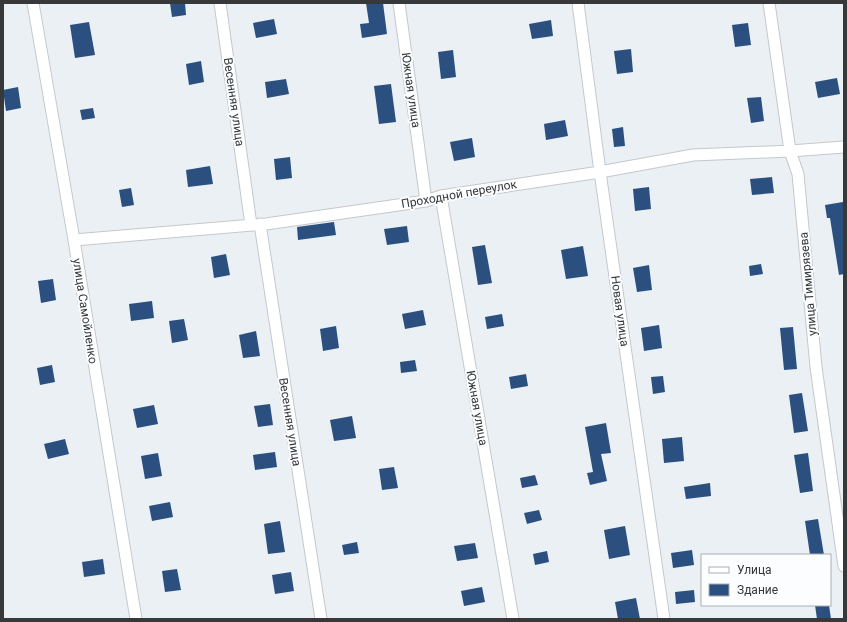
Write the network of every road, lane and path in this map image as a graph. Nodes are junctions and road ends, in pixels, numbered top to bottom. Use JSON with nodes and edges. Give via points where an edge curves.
{"nodes":[{"id":1,"x":33,"y":3,"type":"edge"},
{"id":2,"x":220,"y":3,"type":"edge"},
{"id":3,"x":398,"y":3,"type":"edge"},
{"id":4,"x":578,"y":3,"type":"edge"},
{"id":5,"x":769,"y":3,"type":"edge"},
{"id":6,"x":844,"y":147,"type":"edge"},
{"id":7,"x":790,"y":151,"type":"junction"},
{"id":8,"x":600,"y":172,"type":"junction"},
{"id":9,"x":441,"y":196,"type":"junction"},
{"id":10,"x":426,"y":201,"type":"junction"},
{"id":11,"x":255,"y":224,"type":"junction"},
{"id":12,"x":74,"y":240,"type":"junction"},
{"id":13,"x":844,"y":566,"type":"edge"},
{"id":14,"x":136,"y":619,"type":"edge"},
{"id":15,"x":320,"y":619,"type":"edge"},
{"id":16,"x":513,"y":619,"type":"edge"},
{"id":17,"x":664,"y":619,"type":"edge"}],
"edges":[{"from":1,"to":12,"type":"street","name":"улица Самойленко"},
{"from":2,"to":11,"type":"street","name":"Весенняя улица"},
{"from":3,"to":10,"type":"street","name":"Южная улица"},
{"from":4,"to":8,"type":"street","name":"Новая улица"},
{"from":5,"to":7,"type":"street","name":"улица Тимирязева"},
{"from":6,"to":7,"type":"street","name":"Проходной переулок"},
{"from":7,"to":8,"type":"street","name":"Проходной переулок","via":[[693,155]]},
{"from":7,"to":13,"type":"street","name":"улица Тимирязева","via":[[798,174],[816,367]]},
{"from":8,"to":9,"type":"street","name":"Проходной переулок"},
{"from":8,"to":17,"type":"street","name":"Новая улица"},
{"from":9,"to":10,"type":"street","name":"Проходной переулок"},
{"from":9,"to":16,"type":"street","name":"Южная улица"},
{"from":10,"to":11,"type":"street","name":"Проходной переулок"},
{"from":11,"to":12,"type":"street","name":"Проходной переулок"},
{"from":11,"to":15,"type":"street","name":"Весенняя улица"},
{"from":12,"to":14,"type":"street","name":"улица Самойленко"}]}
